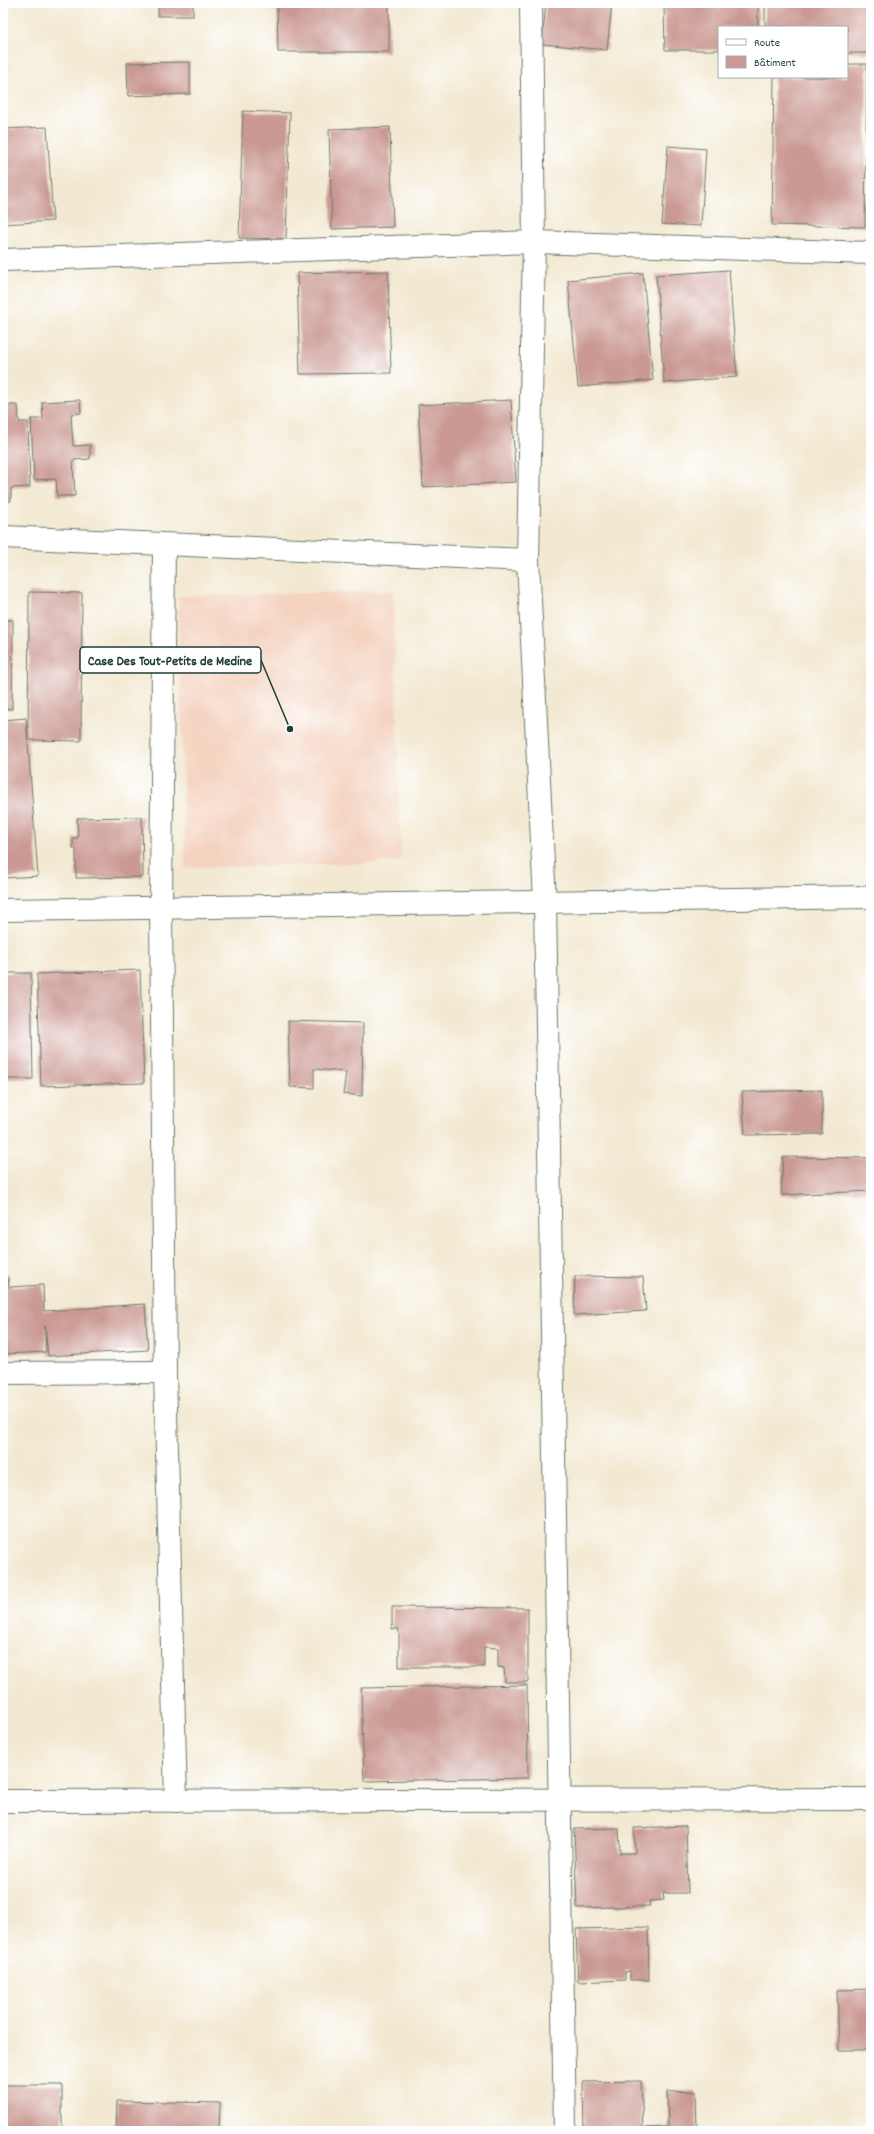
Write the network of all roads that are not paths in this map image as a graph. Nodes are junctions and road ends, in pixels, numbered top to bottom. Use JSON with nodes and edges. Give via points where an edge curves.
{"nodes":[{"id":1,"x":530,"y":3,"type":"edge"},
{"id":2,"x":534,"y":242,"type":"junction"},
{"id":3,"x":871,"y":253,"type":"edge"},
{"id":4,"x":3,"y":260,"type":"edge"},
{"id":5,"x":3,"y":537,"type":"edge"},
{"id":6,"x":164,"y":545,"type":"junction"},
{"id":7,"x":528,"y":560,"type":"junction"},
{"id":8,"x":871,"y":897,"type":"edge"},
{"id":9,"x":545,"y":902,"type":"junction"},
{"id":10,"x":161,"y":908,"type":"junction"},
{"id":11,"x":3,"y":910,"type":"edge"},
{"id":12,"x":165,"y":1372,"type":"junction"},
{"id":13,"x":3,"y":1373,"type":"edge"},
{"id":14,"x":871,"y":1799,"type":"edge"},
{"id":15,"x":560,"y":1800,"type":"junction"},
{"id":16,"x":3,"y":1801,"type":"edge"},
{"id":17,"x":176,"y":1801,"type":"junction"},
{"id":18,"x":565,"y":2131,"type":"edge"}],
"edges":[{"from":1,"to":2,"type":"street"},
{"from":2,"to":3,"type":"street"},
{"from":2,"to":4,"type":"street"},
{"from":2,"to":7,"type":"street"},
{"from":5,"to":6,"type":"street"},
{"from":6,"to":7,"type":"street"},
{"from":6,"to":10,"type":"street"},
{"from":7,"to":9,"type":"street"},
{"from":8,"to":9,"type":"street"},
{"from":9,"to":10,"type":"street"},
{"from":9,"to":15,"type":"street"},
{"from":10,"to":11,"type":"street"},
{"from":10,"to":12,"type":"street"},
{"from":12,"to":13,"type":"street"},
{"from":12,"to":17,"type":"street"},
{"from":14,"to":15,"type":"street"},
{"from":15,"to":17,"type":"street"},
{"from":15,"to":18,"type":"street"},
{"from":16,"to":17,"type":"street"}]}
